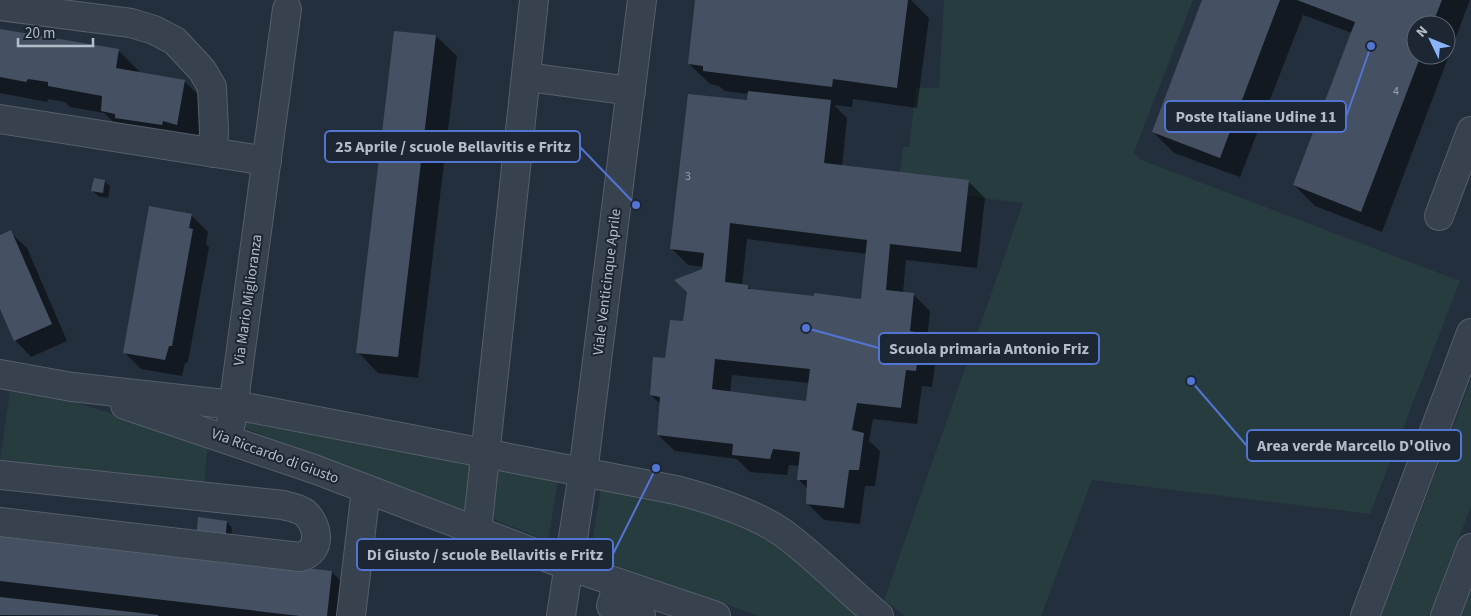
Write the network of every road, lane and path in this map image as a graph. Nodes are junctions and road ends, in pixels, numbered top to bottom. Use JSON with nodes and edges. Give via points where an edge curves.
{"nodes":[{"id":1,"x":534,"y":0,"type":"edge"},
{"id":2,"x":642,"y":0,"type":"edge"},
{"id":3,"x":0,"y":6,"type":"edge"},
{"id":4,"x":287,"y":9,"type":"dead end"},
{"id":5,"x":527,"y":77,"type":"junction"},
{"id":6,"x":631,"y":91,"type":"junction"},
{"id":7,"x":0,"y":119,"type":"edge"},
{"id":8,"x":1471,"y":131,"type":"edge"},
{"id":9,"x":213,"y":152,"type":"junction"},
{"id":10,"x":267,"y":161,"type":"junction"},
{"id":11,"x":1439,"y":216,"type":"dead end"},
{"id":12,"x":1471,"y":333,"type":"edge"},
{"id":13,"x":0,"y":374,"type":"edge"},
{"id":14,"x":72,"y":387,"type":"junction"},
{"id":15,"x":234,"y":405,"type":"junction"},
{"id":16,"x":229,"y":439,"type":"junction"},
{"id":17,"x":485,"y":454,"type":"junction"},
{"id":18,"x":583,"y":473,"type":"junction"},
{"id":19,"x":0,"y":476,"type":"edge"},
{"id":20,"x":366,"y":489,"type":"junction"},
{"id":21,"x":0,"y":522,"type":"edge"},
{"id":22,"x":476,"y":531,"type":"junction"},
{"id":23,"x":1471,"y":548,"type":"edge"},
{"id":24,"x":569,"y":566,"type":"junction"},
{"id":25,"x":618,"y":583,"type":"junction"},
{"id":26,"x":351,"y":616,"type":"edge"},
{"id":27,"x":562,"y":616,"type":"edge"},
{"id":28,"x":641,"y":616,"type":"edge"},
{"id":29,"x":716,"y":616,"type":"edge"},
{"id":30,"x":879,"y":616,"type":"edge"},
{"id":31,"x":1365,"y":616,"type":"edge"},
{"id":32,"x":1445,"y":616,"type":"edge"}],
"edges":[{"from":1,"to":5,"type":"street"},
{"from":2,"to":6,"type":"street","name":"Viale Venticinque Aprile"},
{"from":3,"to":9,"type":"street","via":[[131,23],[175,41],[202,70],[212,88]]},
{"from":4,"to":10,"type":"street","name":"Via Mario Miglioranza"},
{"from":5,"to":6,"type":"street"},
{"from":5,"to":17,"type":"street"},
{"from":6,"to":18,"type":"street","name":"Viale Venticinque Aprile"},
{"from":7,"to":9,"type":"street"},
{"from":8,"to":11,"type":"street"},
{"from":9,"to":10,"type":"street"},
{"from":10,"to":15,"type":"street","name":"Via Mario Miglioranza"},
{"from":12,"to":31,"type":"street"},
{"from":13,"to":14,"type":"street","name":"Via Riccardo di Giusto"},
{"from":14,"to":15,"type":"street","name":"Via Riccardo di Giusto"},
{"from":14,"to":16,"type":"street","name":"Via Riccardo di Giusto"},
{"from":15,"to":16,"type":"street","name":"Via Mario Miglioranza"},
{"from":15,"to":17,"type":"street","name":"Via Riccardo di Giusto"},
{"from":16,"to":20,"type":"street","name":"Via Riccardo di Giusto"},
{"from":17,"to":18,"type":"street","name":"Via Riccardo di Giusto"},
{"from":17,"to":22,"type":"street"},
{"from":18,"to":24,"type":"street"},
{"from":18,"to":30,"type":"street","name":"Via Riccardo di Giusto","via":[[698,496],[761,520],[793,541]]},
{"from":19,"to":21,"type":"street","via":[[288,506],[304,512],[315,528],[316,538],[309,555],[300,557]]},
{"from":20,"to":22,"type":"street","name":"Via Riccardo di Giusto"},
{"from":20,"to":26,"type":"street"},
{"from":22,"to":24,"type":"street","name":"Via Riccardo di Giusto"},
{"from":23,"to":32,"type":"street"},
{"from":24,"to":25,"type":"street","name":"Via Riccardo di Giusto"},
{"from":24,"to":27,"type":"street"},
{"from":25,"to":28,"type":"street","via":[[611,606]]},
{"from":25,"to":29,"type":"street","name":"Via Riccardo di Giusto"}]}
